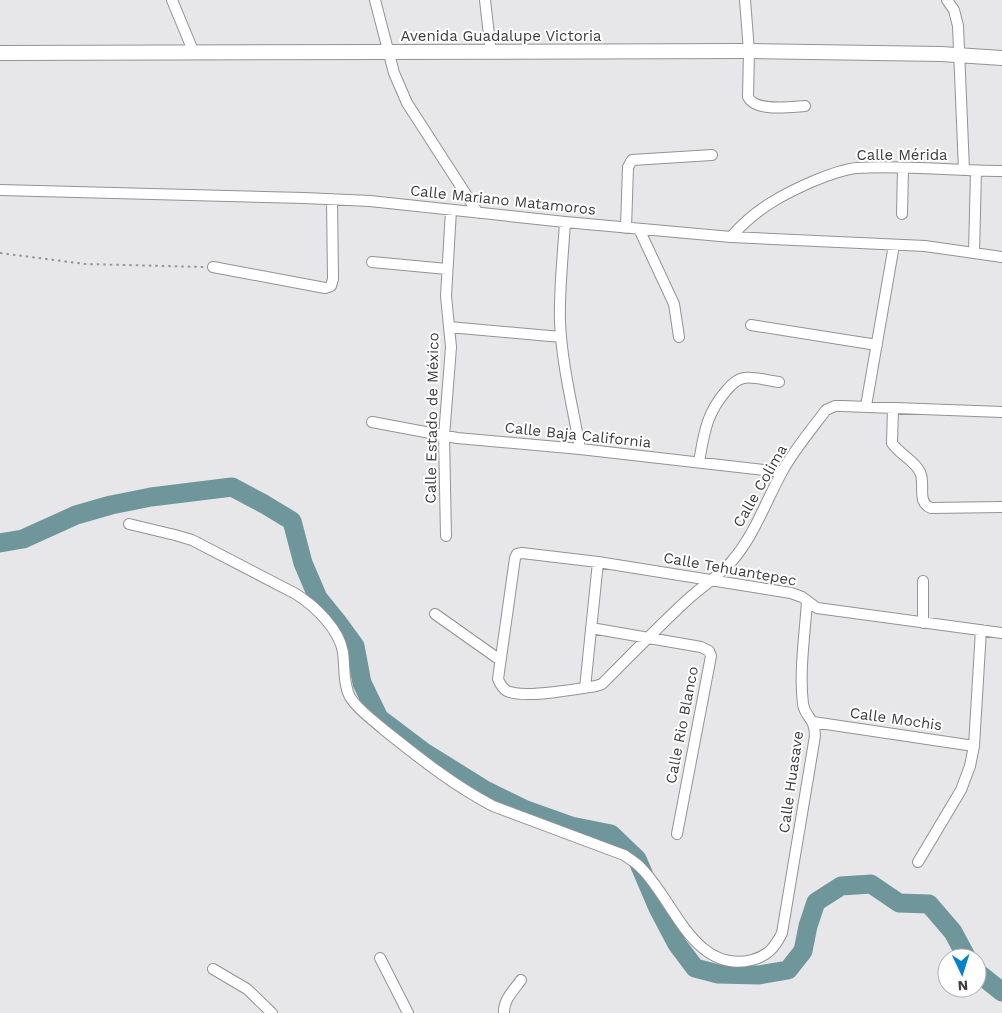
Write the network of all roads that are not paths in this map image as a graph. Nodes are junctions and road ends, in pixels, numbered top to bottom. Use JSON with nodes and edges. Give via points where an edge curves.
{"nodes":[{"id":1,"x":172,"y":0,"type":"edge"},
{"id":2,"x":375,"y":0,"type":"edge"},
{"id":3,"x":485,"y":0,"type":"edge"},
{"id":4,"x":745,"y":0,"type":"edge"},
{"id":5,"x":947,"y":0,"type":"edge"},
{"id":6,"x":749,"y":52,"type":"junction"},
{"id":7,"x":194,"y":53,"type":"junction"},
{"id":8,"x":389,"y":53,"type":"junction"},
{"id":9,"x":491,"y":53,"type":"junction"},
{"id":10,"x":0,"y":54,"type":"edge"},
{"id":11,"x":960,"y":54,"type":"junction"},
{"id":12,"x":1002,"y":58,"type":"edge"},
{"id":13,"x":805,"y":106,"type":"dead end"},
{"id":14,"x":712,"y":155,"type":"dead end"},
{"id":15,"x":903,"y":168,"type":"junction"},
{"id":16,"x":964,"y":170,"type":"junction"},
{"id":17,"x":976,"y":171,"type":"junction"},
{"id":18,"x":1002,"y":171,"type":"edge"},
{"id":19,"x":0,"y":190,"type":"edge"},
{"id":20,"x":332,"y":199,"type":"junction"},
{"id":21,"x":451,"y":210,"type":"junction"},
{"id":22,"x":478,"y":214,"type":"junction"},
{"id":23,"x":902,"y":214,"type":"dead end"},
{"id":24,"x":565,"y":222,"type":"junction"},
{"id":25,"x":626,"y":228,"type":"junction"},
{"id":26,"x":638,"y":229,"type":"junction"},
{"id":27,"x":732,"y":237,"type":"junction"},
{"id":28,"x":894,"y":244,"type":"junction"},
{"id":29,"x":974,"y":252,"type":"junction"},
{"id":30,"x":1002,"y":257,"type":"edge"},
{"id":31,"x":372,"y":262,"type":"dead end"},
{"id":32,"x":213,"y":267,"type":"road end"},
{"id":33,"x":447,"y":270,"type":"junction"},
{"id":34,"x":751,"y":326,"type":"dead end"},
{"id":35,"x":449,"y":327,"type":"junction"},
{"id":36,"x":561,"y":337,"type":"junction"},
{"id":37,"x":679,"y":337,"type":"dead end"},
{"id":38,"x":877,"y":345,"type":"junction"},
{"id":39,"x":778,"y":382,"type":"dead end"},
{"id":40,"x":866,"y":406,"type":"junction"},
{"id":41,"x":893,"y":408,"type":"junction"},
{"id":42,"x":1002,"y":412,"type":"edge"},
{"id":43,"x":372,"y":422,"type":"dead end"},
{"id":44,"x":444,"y":436,"type":"junction"},
{"id":45,"x":580,"y":449,"type":"junction"},
{"id":46,"x":699,"y":462,"type":"junction"},
{"id":47,"x":782,"y":472,"type":"junction"},
{"id":48,"x":1002,"y":507,"type":"edge"},
{"id":49,"x":129,"y":524,"type":"dead end"},
{"id":50,"x":446,"y":536,"type":"dead end"},
{"id":51,"x":598,"y":562,"type":"junction"},
{"id":52,"x":712,"y":579,"type":"junction"},
{"id":53,"x":923,"y":581,"type":"dead end"},
{"id":54,"x":807,"y":601,"type":"junction"},
{"id":55,"x":436,"y":614,"type":"dead end"},
{"id":56,"x":923,"y":623,"type":"junction"},
{"id":57,"x":591,"y":628,"type":"junction"},
{"id":58,"x":981,"y":630,"type":"junction"},
{"id":59,"x":1002,"y":633,"type":"edge"},
{"id":60,"x":649,"y":638,"type":"junction"},
{"id":61,"x":500,"y":660,"type":"junction"},
{"id":62,"x":585,"y":688,"type":"junction"},
{"id":63,"x":813,"y":722,"type":"junction"},
{"id":64,"x":974,"y":746,"type":"junction"},
{"id":65,"x":676,"y":834,"type":"dead end"},
{"id":66,"x":918,"y":862,"type":"dead end"},
{"id":67,"x":380,"y":958,"type":"dead end"},
{"id":68,"x":213,"y":969,"type":"dead end"},
{"id":69,"x":521,"y":980,"type":"dead end"},
{"id":70,"x":272,"y":1013,"type":"edge"},
{"id":71,"x":408,"y":1013,"type":"edge"},
{"id":72,"x":504,"y":1013,"type":"edge"}],
"edges":[{"from":1,"to":7,"type":"street"},
{"from":2,"to":8,"type":"street"},
{"from":3,"to":9,"type":"street"},
{"from":4,"to":6,"type":"street"},
{"from":5,"to":11,"type":"street","via":[[957,18]]},
{"from":6,"to":9,"type":"main road","name":"Avenida Guadalupe Victoria"},
{"from":6,"to":11,"type":"main road","name":"Avenida Guadalupe Victoria"},
{"from":6,"to":13,"type":"street","via":[[747,93],[750,102],[764,107]]},
{"from":7,"to":8,"type":"main road","name":"Avenida Guadalupe Victoria"},
{"from":7,"to":10,"type":"main road","name":"Avenida Guadalupe Victoria"},
{"from":8,"to":9,"type":"main road","name":"Avenida Guadalupe Victoria"},
{"from":8,"to":22,"type":"street","via":[[407,103]]},
{"from":11,"to":12,"type":"main road","name":"Avenida Guadalupe Victoria"},
{"from":11,"to":16,"type":"street"},
{"from":14,"to":25,"type":"street","via":[[632,160],[628,167]]},
{"from":15,"to":16,"type":"street","name":"Calle Mérida"},
{"from":15,"to":23,"type":"street"},
{"from":15,"to":27,"type":"street","name":"Calle Mérida","via":[[856,168],[792,190],[773,200]]},
{"from":16,"to":17,"type":"street","name":"Calle Mérida"},
{"from":17,"to":18,"type":"street","name":"Calle Mérida"},
{"from":17,"to":29,"type":"street"},
{"from":19,"to":20,"type":"street","name":"Calle Mariano Matamoros"},
{"from":20,"to":21,"type":"street","name":"Calle Mariano Matamoros"},
{"from":20,"to":32,"type":"street","via":[[334,279],[331,286],[325,288]]},
{"from":21,"to":22,"type":"street","name":"Calle Mariano Matamoros"},
{"from":21,"to":33,"type":"street","name":"Calle Estado de México"},
{"from":22,"to":24,"type":"street","name":"Calle Mariano Matamoros"},
{"from":24,"to":25,"type":"street","name":"Calle Mariano Matamoros"},
{"from":24,"to":36,"type":"street"},
{"from":25,"to":26,"type":"street","name":"Calle Mariano Matamoros"},
{"from":26,"to":27,"type":"street","name":"Calle Mariano Matamoros"},
{"from":26,"to":37,"type":"street","via":[[674,304]]},
{"from":27,"to":28,"type":"street","name":"Calle Mariano Matamoros"},
{"from":28,"to":29,"type":"street","name":"Calle Mariano Matamoros"},
{"from":28,"to":38,"type":"street"},
{"from":29,"to":30,"type":"street","name":"Calle Mariano Matamoros"},
{"from":31,"to":33,"type":"street"},
{"from":33,"to":35,"type":"street","name":"Calle Estado de México","via":[[445,306]]},
{"from":34,"to":38,"type":"street"},
{"from":35,"to":36,"type":"street"},
{"from":35,"to":44,"type":"street","name":"Calle Estado de México","via":[[451,359]]},
{"from":36,"to":45,"type":"street"},
{"from":38,"to":40,"type":"street"},
{"from":39,"to":46,"type":"street","via":[[743,378],[732,384],[710,413]]},
{"from":40,"to":41,"type":"street","name":"Calle Colima"},
{"from":40,"to":47,"type":"street","name":"Calle Colima","via":[[835,406],[826,410]]},
{"from":41,"to":42,"type":"street","name":"Calle Colima"},
{"from":41,"to":48,"type":"street","via":[[892,443],[919,471],[923,502],[931,508]]},
{"from":43,"to":44,"type":"street","name":"Calle Baja California"},
{"from":44,"to":45,"type":"street","name":"Calle Baja California"},
{"from":44,"to":50,"type":"street","name":"Calle Estado de México"},
{"from":45,"to":46,"type":"street","name":"Calle Baja California"},
{"from":46,"to":47,"type":"street","name":"Calle Baja California"},
{"from":47,"to":52,"type":"street","name":"Calle Colima","via":[[745,543],[732,561]]},
{"from":49,"to":63,"type":"street","name":"Calle Huasave","via":[[207,547],[308,601],[326,620],[341,644],[347,688],[361,710],[415,755],[476,797],[634,861],[694,941],[705,950],[733,962],[760,958],[771,952],[782,933],[815,736]]},
{"from":51,"to":52,"type":"street","name":"Calle Tehuantepec"},
{"from":51,"to":57,"type":"street"},
{"from":51,"to":61,"type":"street","via":[[517,554]]},
{"from":52,"to":54,"type":"street","name":"Calle Tehuantepec","via":[[791,592]]},
{"from":52,"to":60,"type":"street","name":"Calle Colima"},
{"from":53,"to":56,"type":"street"},
{"from":54,"to":56,"type":"street","name":"Calle Tehuantepec","via":[[817,608]]},
{"from":54,"to":63,"type":"street","name":"Calle Huasave","via":[[803,704]]},
{"from":55,"to":61,"type":"street"},
{"from":56,"to":58,"type":"street","name":"Calle Tehuantepec"},
{"from":57,"to":60,"type":"street","name":"Calle Rio Blanco"},
{"from":57,"to":62,"type":"street"},
{"from":58,"to":59,"type":"street","name":"Calle Tehuantepec"},
{"from":58,"to":64,"type":"street"},
{"from":60,"to":62,"type":"street","name":"Calle Colima","via":[[602,684]]},
{"from":60,"to":65,"type":"street","name":"Calle Rio Blanco","via":[[706,649],[711,656]]},
{"from":61,"to":62,"type":"street","via":[[498,679],[502,688],[508,691],[541,693]]},
{"from":63,"to":64,"type":"street","name":"Calle Mochis"},
{"from":64,"to":66,"type":"street","via":[[961,790]]},
{"from":67,"to":71,"type":"street"},
{"from":68,"to":70,"type":"street","via":[[247,989]]},
{"from":69,"to":72,"type":"street","via":[[506,1000]]}]}
